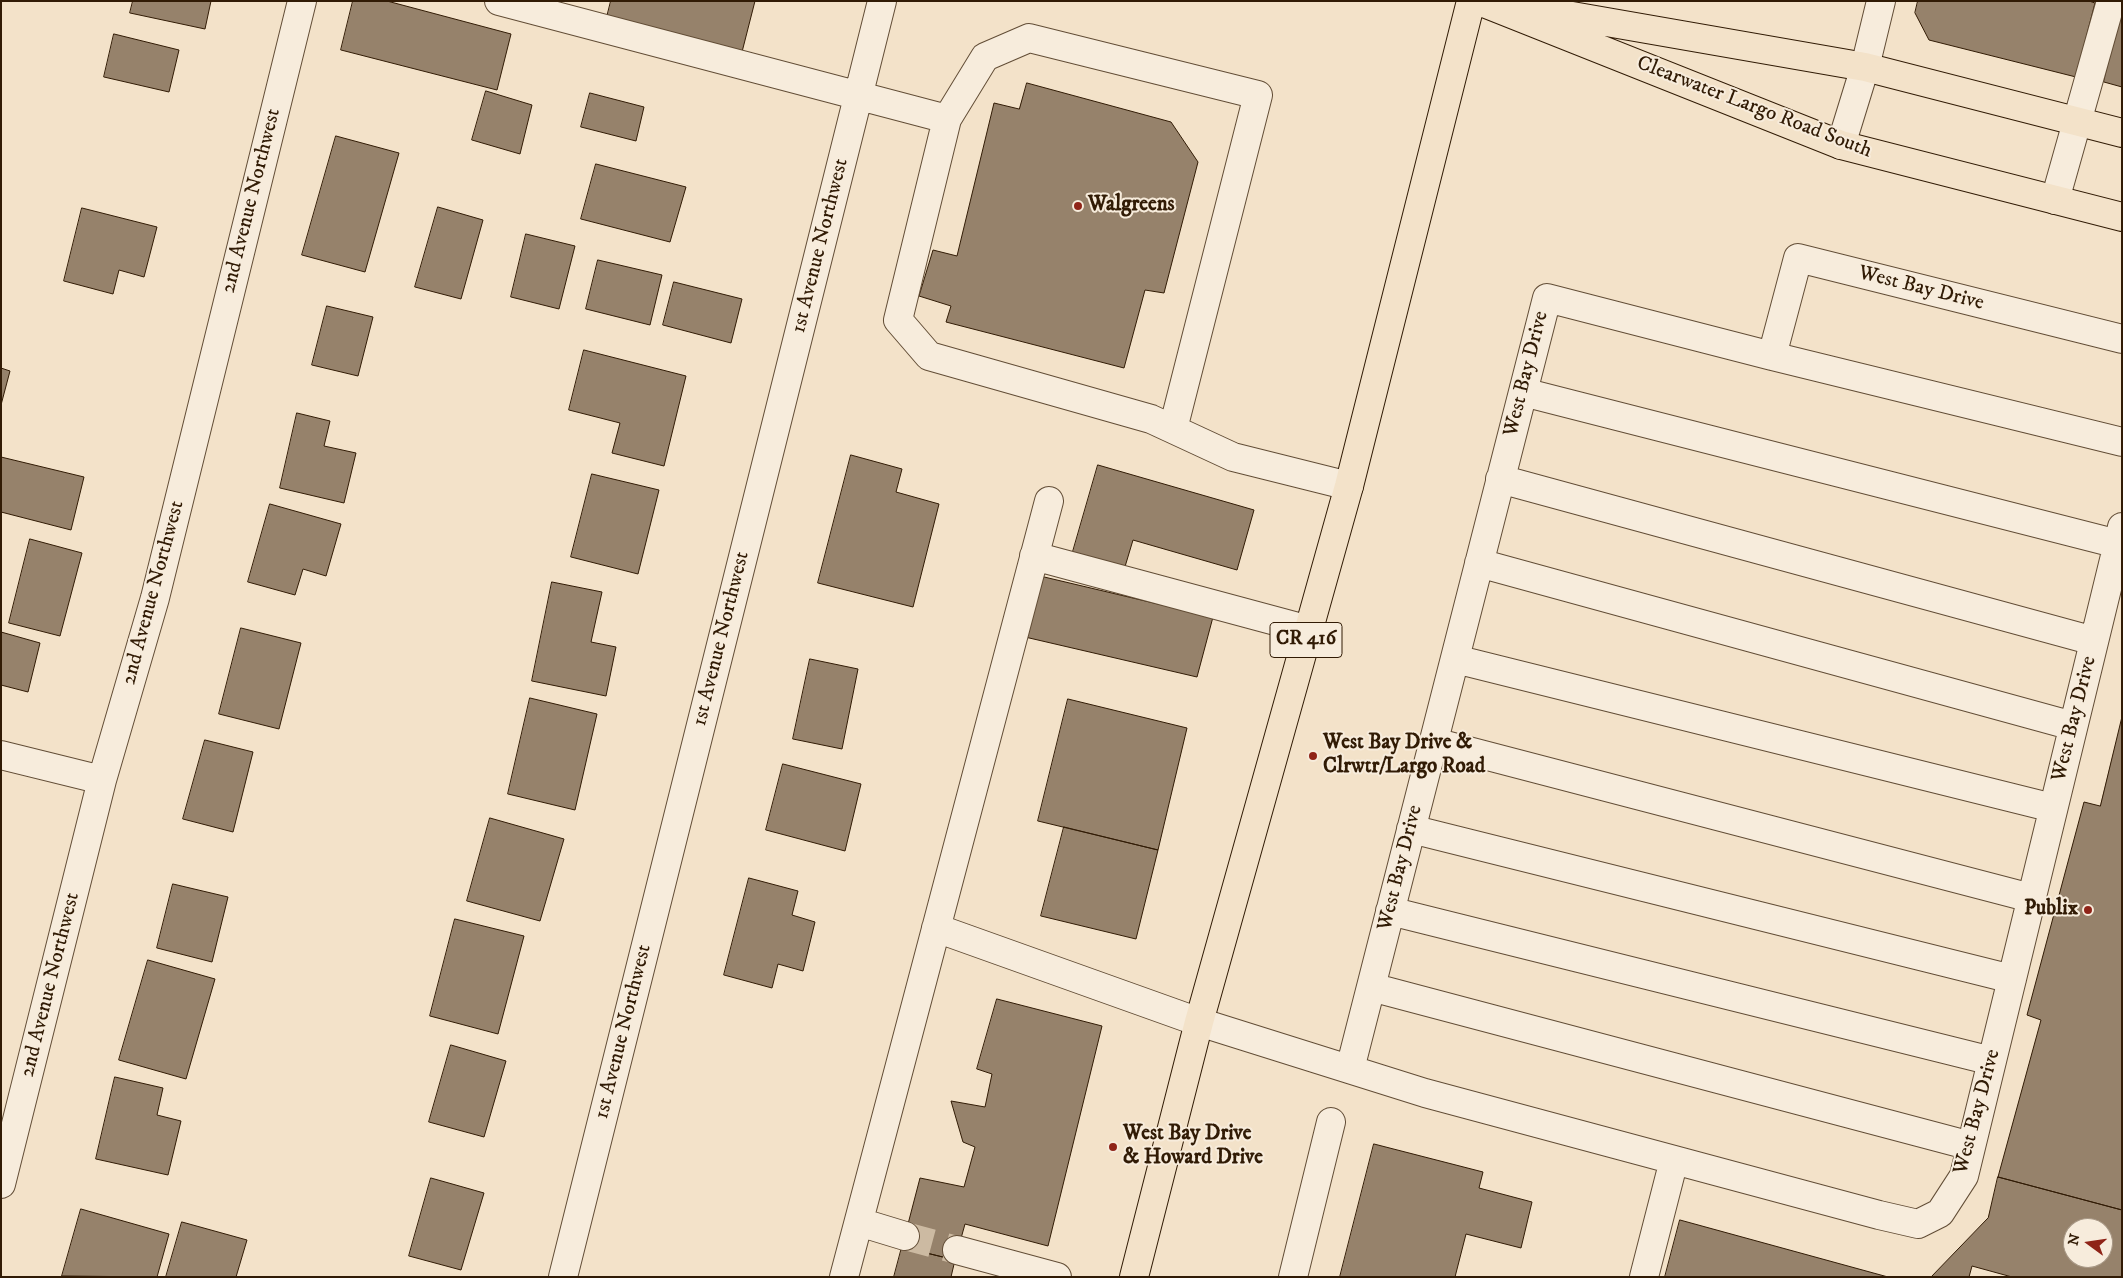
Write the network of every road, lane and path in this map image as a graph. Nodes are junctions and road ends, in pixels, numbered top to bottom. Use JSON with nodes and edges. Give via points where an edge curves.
{"nodes":[{"id":1,"x":302,"y":1,"type":"edge"},
{"id":2,"x":499,"y":1,"type":"edge"},
{"id":3,"x":882,"y":1,"type":"edge"},
{"id":4,"x":1471,"y":1,"type":"edge"},
{"id":5,"x":1479,"y":1,"type":"edge"},
{"id":6,"x":1488,"y":1,"type":"edge"},
{"id":7,"x":1881,"y":1,"type":"edge"},
{"id":8,"x":2111,"y":1,"type":"edge"},
{"id":9,"x":1865,"y":67,"type":"junction"},
{"id":10,"x":858,"y":96,"type":"junction"},
{"id":11,"x":947,"y":119,"type":"junction"},
{"id":12,"x":2078,"y":122,"type":"junction"},
{"id":13,"x":2122,"y":133,"type":"edge"},
{"id":14,"x":1841,"y":145,"type":"junction"},
{"id":15,"x":2055,"y":200,"type":"junction"},
{"id":16,"x":2122,"y":218,"type":"edge"},
{"id":17,"x":2122,"y":339,"type":"edge"},
{"id":18,"x":1772,"y":356,"type":"junction"},
{"id":19,"x":1523,"y":392,"type":"junction"},
{"id":20,"x":1173,"y":429,"type":"junction"},
{"id":21,"x":2122,"y":442,"type":"edge"},
{"id":22,"x":1500,"y":480,"type":"junction"},
{"id":23,"x":1349,"y":486,"type":"junction"},
{"id":24,"x":1049,"y":501,"type":"dead end"},
{"id":25,"x":2120,"y":536,"type":"edge"},
{"id":26,"x":1034,"y":556,"type":"junction"},
{"id":27,"x":1479,"y":563,"type":"junction"},
{"id":28,"x":1308,"y":630,"type":"junction"},
{"id":29,"x":2094,"y":641,"type":"junction"},
{"id":30,"x":1455,"y":658,"type":"junction"},
{"id":31,"x":2073,"y":726,"type":"junction"},
{"id":32,"x":1434,"y":742,"type":"junction"},
{"id":33,"x":1,"y":755,"type":"edge"},
{"id":34,"x":102,"y":780,"type":"junction"},
{"id":35,"x":2053,"y":808,"type":"junction"},
{"id":36,"x":1411,"y":829,"type":"junction"},
{"id":37,"x":2031,"y":898,"type":"junction"},
{"id":38,"x":1390,"y":911,"type":"junction"},
{"id":39,"x":936,"y":928,"type":"junction"},
{"id":40,"x":2012,"y":979,"type":"junction"},
{"id":41,"x":1371,"y":987,"type":"junction"},
{"id":42,"x":1199,"y":1022,"type":"junction"},
{"id":43,"x":1992,"y":1061,"type":"junction"},
{"id":44,"x":1350,"y":1069,"type":"junction"},
{"id":45,"x":1331,"y":1122,"type":"dead end"},
{"id":46,"x":1971,"y":1146,"type":"junction"},
{"id":47,"x":1674,"y":1160,"type":"junction"},
{"id":48,"x":1,"y":1184,"type":"edge"},
{"id":49,"x":859,"y":1222,"type":"junction"},
{"id":50,"x":905,"y":1236,"type":"tunnel mouth"},
{"id":51,"x":957,"y":1250,"type":"tunnel mouth"},
{"id":52,"x":563,"y":1277,"type":"edge"},
{"id":53,"x":844,"y":1277,"type":"edge"},
{"id":54,"x":1057,"y":1277,"type":"edge"},
{"id":55,"x":1134,"y":1277,"type":"edge"},
{"id":56,"x":1293,"y":1277,"type":"edge"},
{"id":57,"x":1644,"y":1277,"type":"edge"}],
"edges":[{"from":1,"to":34,"type":"street","name":"2nd Avenue Northwest","via":[[154,598]]},
{"from":2,"to":10,"type":"street"},
{"from":3,"to":10,"type":"street","name":"1st Avenue Northwest"},
{"from":4,"to":23,"type":"main road","number":"CR 416"},
{"from":5,"to":14,"type":"main road","name":"Clearwater Largo Road South"},
{"from":6,"to":9,"type":"main road","name":"Clearwater Largo Road South"},
{"from":7,"to":9,"type":"street"},
{"from":8,"to":12,"type":"street"},
{"from":9,"to":12,"type":"main road","name":"Clearwater Largo Road South"},
{"from":9,"to":14,"type":"street"},
{"from":10,"to":11,"type":"street"},
{"from":10,"to":52,"type":"street","name":"1st Avenue Northwest"},
{"from":11,"to":20,"type":"street","via":[[898,320],[929,356],[1151,419]]},
{"from":11,"to":20,"type":"street","via":[[986,57],[1029,38],[1258,94]]},
{"from":12,"to":13,"type":"main road","name":"Clearwater Largo Road South"},
{"from":12,"to":15,"type":"street"},
{"from":14,"to":15,"type":"main road","name":"Clearwater Largo Road South"},
{"from":15,"to":16,"type":"main road","name":"Clearwater Largo Road South"},
{"from":17,"to":18,"type":"street","name":"West Bay Drive","via":[[1798,258]]},
{"from":18,"to":19,"type":"street","name":"West Bay Drive","via":[[1547,298]]},
{"from":18,"to":21,"type":"street"},
{"from":19,"to":22,"type":"street","name":"West Bay Drive"},
{"from":19,"to":25,"type":"street"},
{"from":20,"to":23,"type":"street","via":[[1233,457]]},
{"from":22,"to":27,"type":"street","name":"West Bay Drive"},
{"from":22,"to":29,"type":"street"},
{"from":23,"to":28,"type":"main road","number":"CR 416"},
{"from":24,"to":26,"type":"street"},
{"from":25,"to":29,"type":"street","name":"West Bay Drive"},
{"from":26,"to":28,"type":"street"},
{"from":26,"to":39,"type":"street"},
{"from":27,"to":30,"type":"street","name":"West Bay Drive"},
{"from":27,"to":31,"type":"street"},
{"from":28,"to":42,"type":"main road","number":"CR 416"},
{"from":29,"to":31,"type":"street","name":"West Bay Drive"},
{"from":30,"to":32,"type":"street","name":"West Bay Drive"},
{"from":30,"to":35,"type":"street"},
{"from":31,"to":35,"type":"street","name":"West Bay Drive"},
{"from":32,"to":36,"type":"street","name":"West Bay Drive"},
{"from":32,"to":37,"type":"street"},
{"from":33,"to":34,"type":"street"},
{"from":34,"to":48,"type":"street","name":"2nd Avenue Northwest"},
{"from":35,"to":37,"type":"street","name":"West Bay Drive"},
{"from":36,"to":38,"type":"street","name":"West Bay Drive"},
{"from":36,"to":40,"type":"street"},
{"from":37,"to":40,"type":"street","name":"West Bay Drive"},
{"from":38,"to":41,"type":"street","name":"West Bay Drive"},
{"from":38,"to":43,"type":"street"},
{"from":39,"to":42,"type":"street","name":"West Bay Drive"},
{"from":39,"to":49,"type":"street"},
{"from":40,"to":43,"type":"street","name":"West Bay Drive"},
{"from":41,"to":44,"type":"street","name":"West Bay Drive"},
{"from":41,"to":46,"type":"street"},
{"from":42,"to":44,"type":"street","name":"West Bay Drive"},
{"from":42,"to":55,"type":"main road","number":"CR 416"},
{"from":43,"to":46,"type":"street","name":"West Bay Drive"},
{"from":44,"to":47,"type":"street","name":"West Bay Drive","via":[[1425,1093]]},
{"from":45,"to":56,"type":"street"},
{"from":46,"to":47,"type":"street","name":"West Bay Drive","via":[[1964,1176],[1940,1214],[1918,1224]]},
{"from":47,"to":57,"type":"street"},
{"from":49,"to":50,"type":"street"},
{"from":49,"to":53,"type":"street"},
{"from":51,"to":54,"type":"street"}]}
